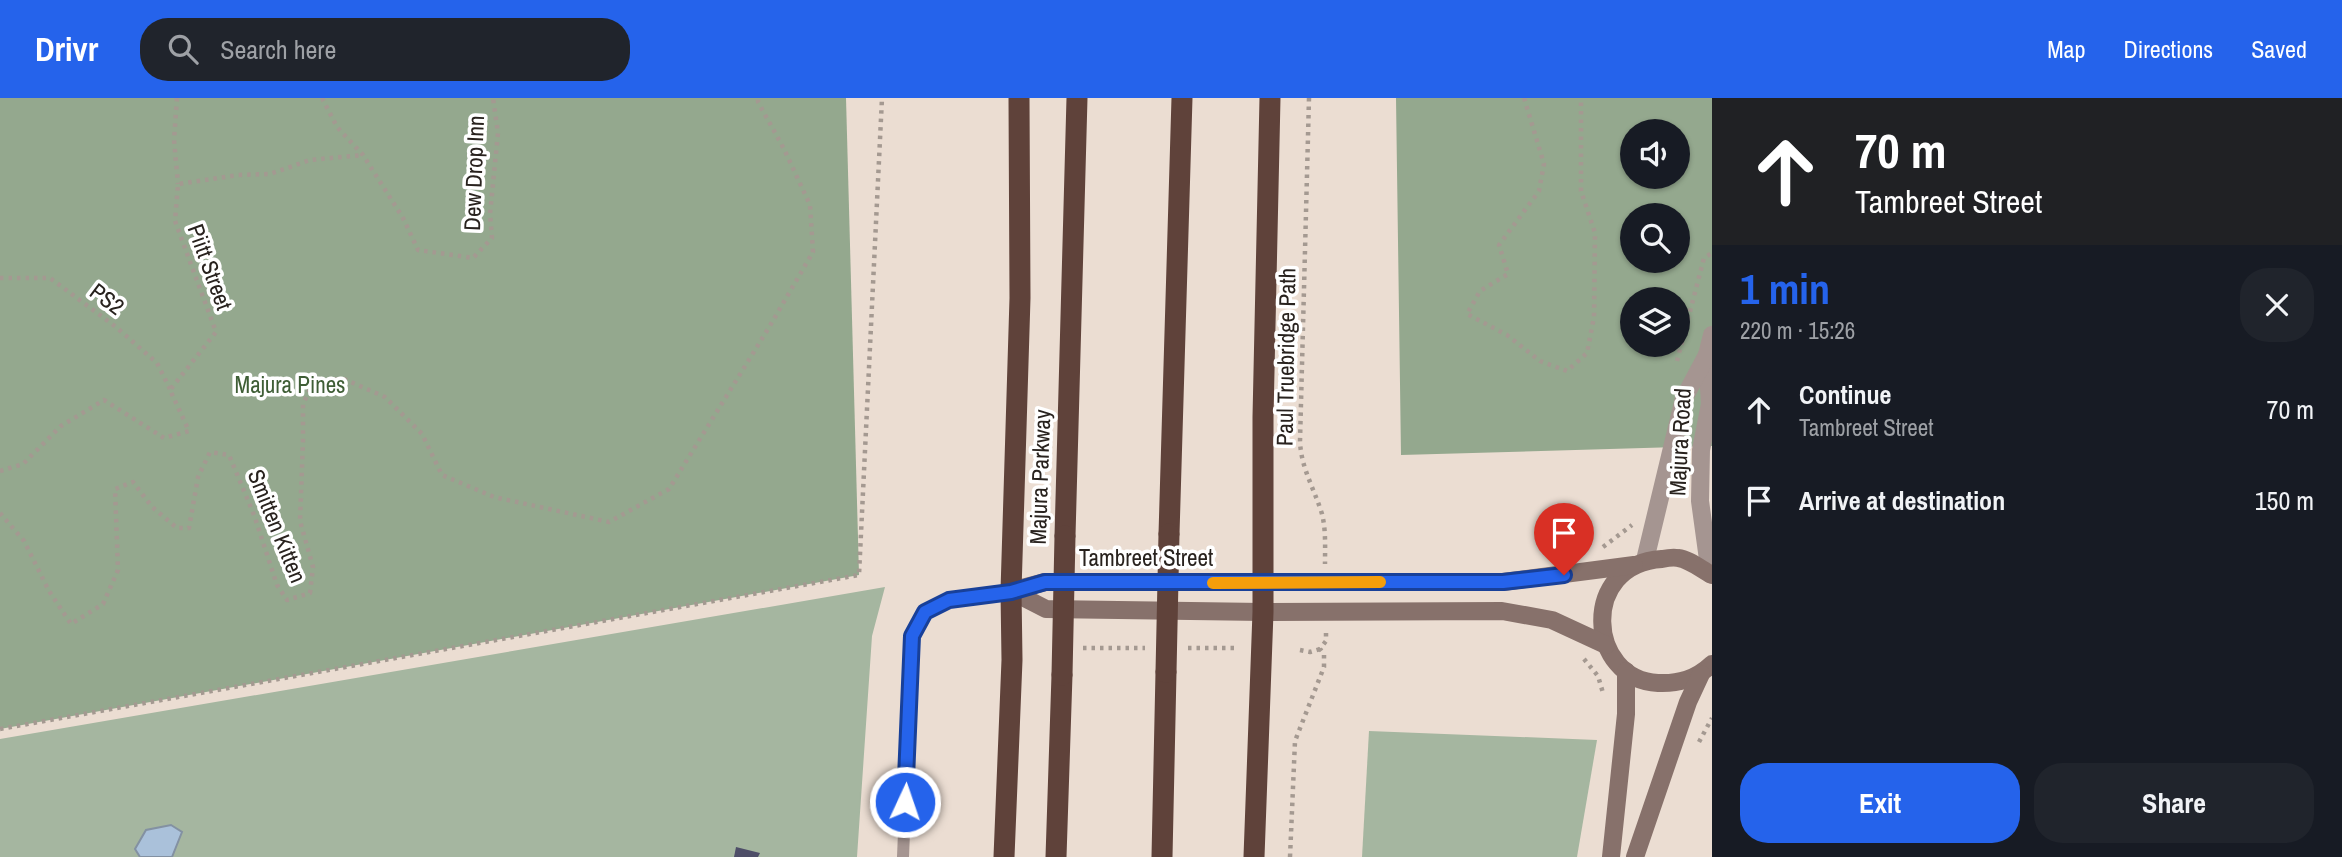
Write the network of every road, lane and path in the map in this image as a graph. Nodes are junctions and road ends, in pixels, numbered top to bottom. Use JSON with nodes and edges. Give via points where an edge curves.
{"nodes":[{"id":1,"x":177,"y":98,"type":"edge"},
{"id":2,"x":322,"y":98,"type":"edge"},
{"id":3,"x":493,"y":98,"type":"edge"},
{"id":4,"x":758,"y":98,"type":"edge"},
{"id":5,"x":883,"y":98,"type":"edge"},
{"id":6,"x":1019,"y":98,"type":"edge"},
{"id":7,"x":1077,"y":98,"type":"edge"},
{"id":8,"x":1182,"y":98,"type":"edge"},
{"id":9,"x":1270,"y":98,"type":"edge"},
{"id":10,"x":1308,"y":98,"type":"edge"},
{"id":11,"x":1524,"y":98,"type":"edge"},
{"id":12,"x":1581,"y":98,"type":"edge"},
{"id":13,"x":363,"y":155,"type":"junction"},
{"id":14,"x":178,"y":184,"type":"junction"},
{"id":15,"x":0,"y":278,"type":"edge"},
{"id":16,"x":1712,"y":335,"type":"edge"},
{"id":17,"x":1707,"y":355,"type":"junction"},
{"id":18,"x":170,"y":390,"type":"junction"},
{"id":19,"x":0,"y":471,"type":"edge"},
{"id":20,"x":0,"y":513,"type":"edge"},
{"id":21,"x":1636,"y":515,"type":"dead end"},
{"id":22,"x":1602,"y":548,"type":"dead end"},
{"id":23,"x":1639,"y":562,"type":"junction"},
{"id":24,"x":1711,"y":574,"type":"edge"},
{"id":25,"x":1263,"y":582,"type":"junction"},
{"id":26,"x":1325,"y":582,"type":"junction"},
{"id":27,"x":1011,"y":592,"type":"junction"},
{"id":28,"x":1325,"y":611,"type":"junction"},
{"id":29,"x":1263,"y":612,"type":"junction"},
{"id":30,"x":1606,"y":645,"type":"junction"},
{"id":31,"x":1082,"y":648,"type":"dead end"},
{"id":32,"x":1149,"y":648,"type":"dead end"},
{"id":33,"x":1176,"y":648,"type":"dead end"},
{"id":34,"x":1244,"y":648,"type":"dead end"},
{"id":35,"x":1320,"y":649,"type":"junction"},
{"id":36,"x":1300,"y":650,"type":"dead end"},
{"id":37,"x":1578,"y":655,"type":"dead end"},
{"id":38,"x":1706,"y":669,"type":"edge"},
{"id":39,"x":1626,"y":671,"type":"junction"},
{"id":40,"x":1604,"y":696,"type":"dead end"},
{"id":41,"x":1712,"y":718,"type":"edge"},
{"id":42,"x":0,"y":729,"type":"edge"},
{"id":43,"x":1696,"y":750,"type":"dead end"},
{"id":44,"x":903,"y":857,"type":"edge"},
{"id":45,"x":1004,"y":857,"type":"edge"},
{"id":46,"x":1056,"y":857,"type":"edge"},
{"id":47,"x":1162,"y":857,"type":"edge"},
{"id":48,"x":1254,"y":857,"type":"edge"},
{"id":49,"x":1290,"y":857,"type":"edge"},
{"id":50,"x":1612,"y":857,"type":"edge"},
{"id":51,"x":1635,"y":857,"type":"edge"}],
"edges":[{"from":1,"to":14,"type":"path"},
{"from":2,"to":13,"type":"path","name":"Dew Drop Inn","via":[[337,127]]},
{"from":3,"to":13,"type":"path","name":"Dew Drop Inn","via":[[498,133],[489,214],[492,238],[473,258],[418,250]]},
{"from":4,"to":20,"type":"path","name":"Smitten Kitten","via":[[810,205],[813,252],[669,489],[609,522],[494,497],[442,475],[422,434],[385,397],[344,379],[314,381],[303,404],[300,521],[313,567],[310,593],[287,600],[276,585],[229,455],[210,452],[198,477],[189,528],[177,528],[132,482],[115,489],[118,570],[103,604],[71,624],[24,541]]},
{"from":5,"to":42,"type":"path","via":[[859,575]]},
{"from":6,"to":27,"type":"highway","via":[[1020,298]]},
{"from":7,"to":46,"type":"highway","name":"Majura Parkway","bridge":true},
{"from":8,"to":47,"type":"highway","bridge":true},
{"from":9,"to":25,"type":"highway"},
{"from":10,"to":26,"type":"path","name":"Paul Truebridge Path","via":[[1300,441],[1301,459],[1322,515]]},
{"from":11,"to":12,"type":"path","via":[[1544,164],[1539,191],[1499,245],[1508,274],[1480,291],[1467,314],[1507,335],[1540,361],[1567,371],[1587,353],[1594,317],[1595,233],[1581,191]]},
{"from":13,"to":14,"type":"path","via":[[310,160],[270,174]]},
{"from":14,"to":18,"type":"path","name":"Piitt Street","via":[[175,221],[215,332]]},
{"from":15,"to":18,"type":"path","name":"PS2","via":[[50,278],[157,363]]},
{"from":16,"to":17,"type":"street","name":"Majura Road"},
{"from":17,"to":23,"type":"street","name":"Majura Road","via":[[1684,398]]},
{"from":17,"to":24,"type":"street","name":"Majura Road","via":[[1710,404],[1701,450],[1700,501]]},
{"from":18,"to":19,"type":"path","via":[[190,431],[164,438],[104,400],[61,426],[23,464]]},
{"from":21,"to":22,"type":"path","via":[[1633,524]]},
{"from":23,"to":24,"type":"main road","name":"Tambreet Street","via":[[1679,558]]},
{"from":23,"to":26,"type":"main road","name":"Tambreet Street","via":[[1503,582]]},
{"from":23,"to":30,"type":"main road","via":[[1616,579],[1604,600],[1601,623]]},
{"from":25,"to":26,"type":"main road","name":"Tambreet Street"},
{"from":25,"to":27,"type":"main road","name":"Tambreet Street","via":[[1045,582]]},
{"from":25,"to":29,"type":"highway"},
{"from":27,"to":29,"type":"main road","via":[[1046,609]]},
{"from":27,"to":44,"type":"lane","via":[[949,600],[925,612],[912,636]]},
{"from":27,"to":45,"type":"highway"},
{"from":28,"to":29,"type":"main road"},
{"from":28,"to":30,"type":"main road","via":[[1502,611],[1552,620]]},
{"from":28,"to":35,"type":"path","via":[[1326,641]]},
{"from":29,"to":48,"type":"highway"},
{"from":30,"to":39,"type":"main road"},
{"from":31,"to":32,"type":"path"},
{"from":33,"to":34,"type":"path"},
{"from":35,"to":36,"type":"path"},
{"from":35,"to":49,"type":"path","via":[[1324,667],[1295,741]]},
{"from":37,"to":40,"type":"path","via":[[1598,676]]},
{"from":38,"to":39,"type":"main road","via":[[1676,684],[1649,683]]},
{"from":38,"to":51,"type":"main road","via":[[1688,702]]},
{"from":39,"to":50,"type":"main road"},
{"from":41,"to":43,"type":"path"}]}
